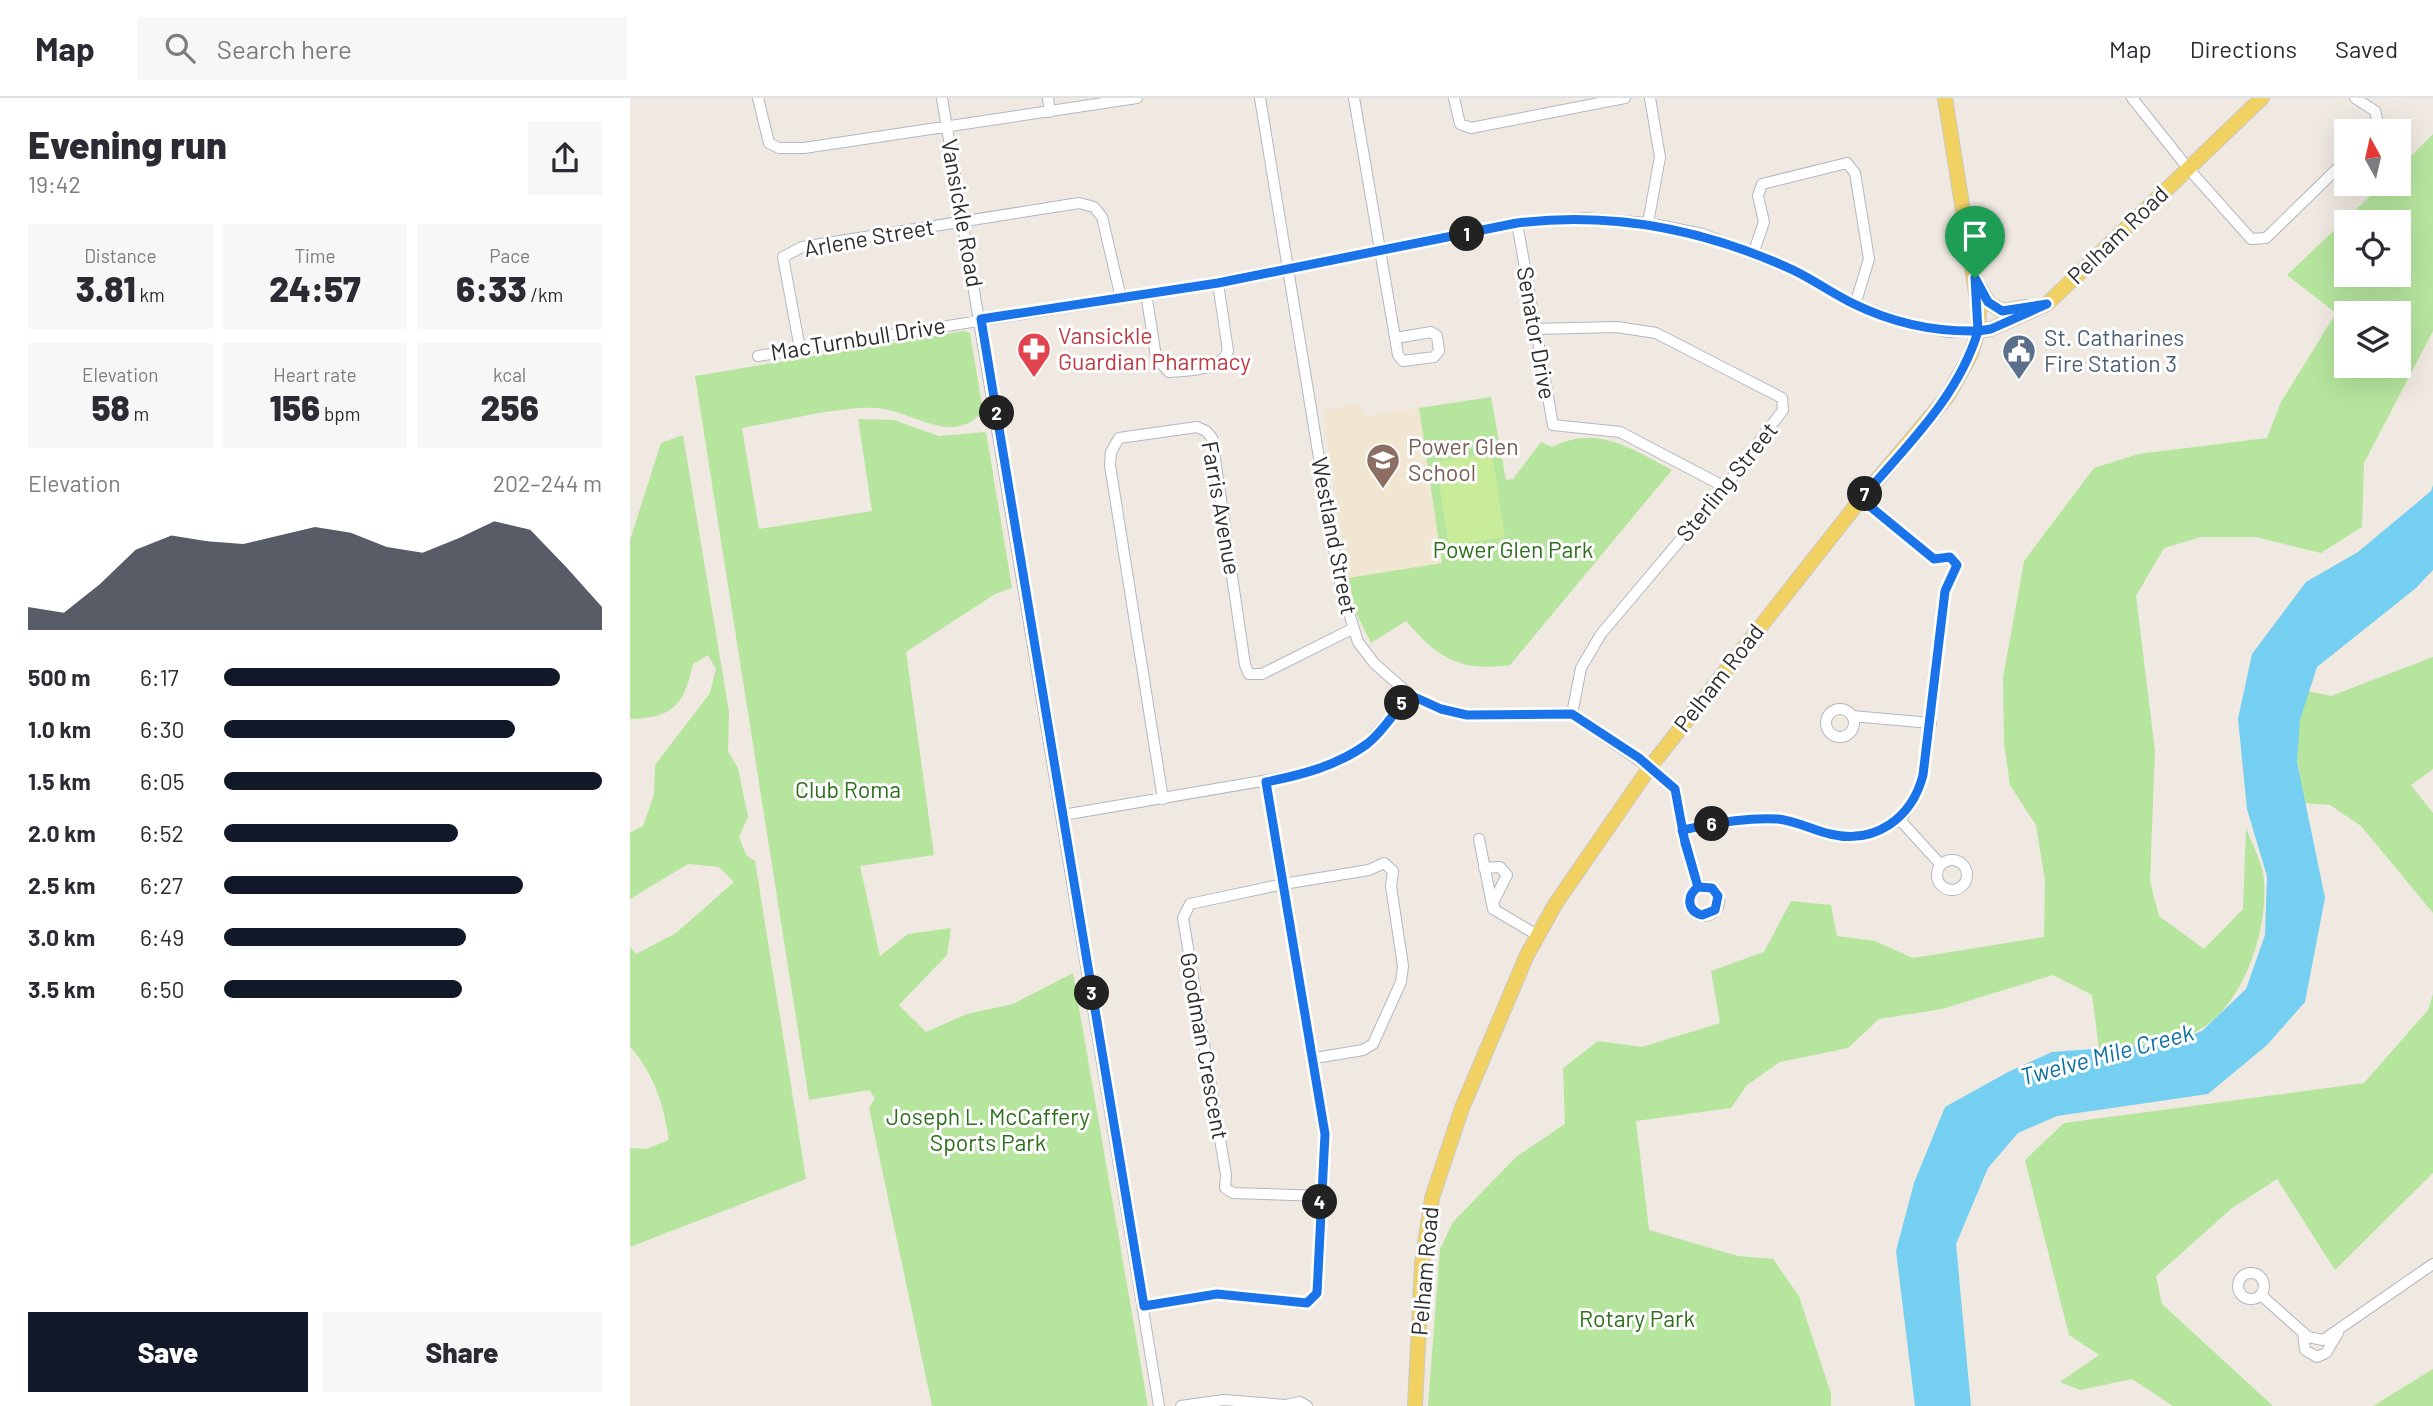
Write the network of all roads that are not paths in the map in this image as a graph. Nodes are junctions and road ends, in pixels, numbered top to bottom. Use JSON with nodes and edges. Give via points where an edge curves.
{"nodes":[{"id":1,"x":758,"y":98,"type":"edge"},
{"id":2,"x":942,"y":98,"type":"edge"},
{"id":3,"x":1048,"y":98,"type":"edge"},
{"id":4,"x":1137,"y":98,"type":"edge"},
{"id":5,"x":1260,"y":98,"type":"edge"},
{"id":6,"x":1354,"y":98,"type":"edge"},
{"id":7,"x":1454,"y":98,"type":"edge"},
{"id":8,"x":1625,"y":98,"type":"edge"},
{"id":9,"x":1650,"y":98,"type":"edge"},
{"id":10,"x":1945,"y":98,"type":"edge"},
{"id":11,"x":2262,"y":98,"type":"edge"},
{"id":12,"x":2355,"y":98,"type":"edge"},
{"id":13,"x":2133,"y":99,"type":"edge"},
{"id":14,"x":1050,"y":112,"type":"junction"},
{"id":15,"x":2377,"y":119,"type":"edge"},
{"id":16,"x":947,"y":129,"type":"junction"},
{"id":17,"x":2187,"y":167,"type":"junction"},
{"id":18,"x":2334,"y":172,"type":"edge"},
{"id":19,"x":965,"y":222,"type":"junction"},
{"id":20,"x":1517,"y":223,"type":"junction"},
{"id":21,"x":1648,"y":223,"type":"junction"},
{"id":22,"x":1381,"y":252,"type":"junction"},
{"id":23,"x":1754,"y":254,"type":"junction"},
{"id":24,"x":1289,"y":270,"type":"junction"},
{"id":25,"x":1975,"y":278,"type":"junction"},
{"id":26,"x":1218,"y":283,"type":"junction"},
{"id":27,"x":1146,"y":293,"type":"junction"},
{"id":28,"x":1121,"y":298,"type":"junction"},
{"id":29,"x":1855,"y":304,"type":"junction"},
{"id":30,"x":2047,"y":304,"type":"junction"},
{"id":31,"x":981,"y":319,"type":"junction"},
{"id":32,"x":1534,"y":329,"type":"junction"},
{"id":33,"x":1978,"y":331,"type":"junction"},
{"id":34,"x":1395,"y":338,"type":"dead end"},
{"id":35,"x":800,"y":349,"type":"junction"},
{"id":36,"x":758,"y":356,"type":"dead end"},
{"id":37,"x":1725,"y":487,"type":"junction"},
{"id":38,"x":1861,"y":499,"type":"junction"},
{"id":39,"x":1352,"y":629,"type":"junction"},
{"id":40,"x":1410,"y":695,"type":"junction"},
{"id":41,"x":1572,"y":714,"type":"junction"},
{"id":42,"x":1852,"y":716,"type":"dead end"},
{"id":43,"x":1930,"y":723,"type":"junction"},
{"id":44,"x":1650,"y":766,"type":"junction"},
{"id":45,"x":1266,"y":782,"type":"junction"},
{"id":46,"x":1163,"y":799,"type":"junction"},
{"id":47,"x":1063,"y":815,"type":"junction"},
{"id":48,"x":1900,"y":820,"type":"junction"},
{"id":49,"x":1682,"y":830,"type":"junction"},
{"id":50,"x":1479,"y":839,"type":"dead end"},
{"id":51,"x":1941,"y":865,"type":"dead end"},
{"id":52,"x":1484,"y":868,"type":"junction"},
{"id":53,"x":1283,"y":884,"type":"junction"},
{"id":54,"x":1698,"y":887,"type":"dead end"},
{"id":55,"x":1498,"y":914,"type":"junction"},
{"id":56,"x":1537,"y":935,"type":"junction"},
{"id":57,"x":1315,"y":1058,"type":"junction"},
{"id":58,"x":1321,"y":1196,"type":"junction"},
{"id":59,"x":2433,"y":1264,"type":"edge"},
{"id":60,"x":2261,"y":1295,"type":"dead end"},
{"id":61,"x":1144,"y":1306,"type":"junction"},
{"id":62,"x":2342,"y":1328,"type":"junction"},
{"id":63,"x":2303,"y":1332,"type":"junction"},
{"id":64,"x":1160,"y":1406,"type":"edge"},
{"id":65,"x":1181,"y":1406,"type":"edge"},
{"id":66,"x":1307,"y":1406,"type":"edge"},
{"id":67,"x":1415,"y":1406,"type":"edge"}],
"edges":[{"from":1,"to":16,"type":"street","via":[[766,139],[779,148]]},
{"from":2,"to":16,"type":"street","name":"Vansickle Road"},
{"from":3,"to":14,"type":"street"},
{"from":4,"to":14,"type":"street"},
{"from":5,"to":24,"type":"street","name":"Westland Street"},
{"from":6,"to":22,"type":"street"},
{"from":7,"to":8,"type":"street","via":[[1460,124],[1471,128]]},
{"from":9,"to":21,"type":"street","via":[[1661,157]]},
{"from":10,"to":25,"type":"main road"},
{"from":11,"to":17,"type":"main road","name":"Pelham Road"},
{"from":12,"to":15,"type":"street","via":[[2375,111]]},
{"from":13,"to":17,"type":"street"},
{"from":14,"to":16,"type":"street"},
{"from":16,"to":19,"type":"street","name":"Vansickle Road"},
{"from":17,"to":18,"type":"street","via":[[2246,236],[2256,240],[2270,234]]},
{"from":17,"to":30,"type":"main road","name":"Pelham Road"},
{"from":19,"to":28,"type":"street","via":[[1079,203],[1094,207],[1102,217]]},
{"from":19,"to":31,"type":"street","name":"Vansickle Road"},
{"from":19,"to":35,"type":"street","name":"Arlene Street","via":[[788,253],[783,265]]},
{"from":20,"to":21,"type":"street","name":"MacTurnbull Drive","via":[[1584,218]]},
{"from":20,"to":22,"type":"street","name":"MacTurnbull Drive"},
{"from":20,"to":32,"type":"street","name":"Senator Drive"},
{"from":21,"to":23,"type":"street","name":"MacTurnbull Drive","via":[[1703,234]]},
{"from":22,"to":24,"type":"street","name":"MacTurnbull Drive"},
{"from":22,"to":34,"type":"street"},
{"from":23,"to":29,"type":"street","name":"MacTurnbull Drive"},
{"from":23,"to":29,"type":"street","via":[[1764,222],[1758,196],[1762,184],[1847,163],[1855,173],[1868,259]]},
{"from":24,"to":26,"type":"street","name":"MacTurnbull Drive"},
{"from":24,"to":39,"type":"street","name":"Westland Street","via":[[1339,579]]},
{"from":25,"to":30,"type":"main road","via":[[1988,302],[2002,311]]},
{"from":25,"to":33,"type":"main road"},
{"from":26,"to":27,"type":"street","name":"MacTurnbull Drive"},
{"from":26,"to":27,"type":"street","via":[[1228,351],[1224,360],[1202,368],[1169,372],[1161,366]]},
{"from":27,"to":28,"type":"street","name":"MacTurnbull Drive"},
{"from":28,"to":31,"type":"street","name":"MacTurnbull Drive"},
{"from":29,"to":33,"type":"street","name":"MacTurnbull Drive","via":[[1915,326]]},
{"from":30,"to":33,"type":"main road","name":"Pelham Road"},
{"from":31,"to":35,"type":"street","name":"MacTurnbull Drive"},
{"from":31,"to":47,"type":"street","name":"Vansickle Road"},
{"from":32,"to":37,"type":"street","name":"Senator Drive","via":[[1553,425],[1620,432]]},
{"from":32,"to":37,"type":"street","name":"Sterling Street","via":[[1617,327],[1656,333],[1782,398],[1780,418]]},
{"from":33,"to":38,"type":"main road","name":"Pelham Road","via":[[1947,397]]},
{"from":35,"to":36,"type":"street","name":"MacTurnbull Drive"},
{"from":37,"to":41,"type":"street","name":"Sterling Street","via":[[1601,634],[1581,668]]},
{"from":38,"to":43,"type":"street","via":[[1934,559],[1950,557],[1956,563],[1945,591]]},
{"from":38,"to":44,"type":"main road","name":"Pelham Road"},
{"from":39,"to":40,"type":"street","name":"Westland Street","via":[[1374,663]]},
{"from":39,"to":46,"type":"street","name":"Farris Avenue","via":[[1262,674],[1249,674],[1212,438],[1197,427],[1119,438],[1110,465]]},
{"from":40,"to":41,"type":"street","name":"Westland Street","via":[[1467,715]]},
{"from":40,"to":45,"type":"street","via":[[1368,743],[1352,753],[1303,775]]},
{"from":41,"to":44,"type":"street"},
{"from":42,"to":43,"type":"street"},
{"from":43,"to":48,"type":"street","via":[[1921,783]]},
{"from":44,"to":49,"type":"street","via":[[1675,789]]},
{"from":44,"to":56,"type":"main road","name":"Pelham Road"},
{"from":45,"to":46,"type":"street"},
{"from":45,"to":53,"type":"street"},
{"from":46,"to":47,"type":"street"},
{"from":47,"to":61,"type":"street","name":"Vansickle Road"},
{"from":48,"to":49,"type":"street","via":[[1853,836],[1759,818]]},
{"from":48,"to":51,"type":"street"},
{"from":49,"to":54,"type":"street"},
{"from":50,"to":52,"type":"street"},
{"from":52,"to":55,"type":"street","via":[[1490,904]]},
{"from":52,"to":55,"type":"street","via":[[1498,866],[1507,872],[1507,881],[1493,903]]},
{"from":53,"to":57,"type":"street"},
{"from":53,"to":57,"type":"street","via":[[1369,870],[1380,863],[1393,871],[1401,982],[1373,1044],[1359,1051]]},
{"from":53,"to":58,"type":"street","name":"Goodman Crescent","via":[[1190,904],[1183,918],[1185,938],[1225,1188],[1233,1193]]},
{"from":55,"to":56,"type":"street"},
{"from":56,"to":67,"type":"main road","name":"Pelham Road","via":[[1497,1020],[1432,1198],[1422,1264]]},
{"from":57,"to":58,"type":"street","via":[[1325,1134]]},
{"from":58,"to":61,"type":"street","via":[[1317,1293],[1311,1301],[1217,1294]]},
{"from":59,"to":62,"type":"street"},
{"from":60,"to":63,"type":"street"},
{"from":61,"to":64,"type":"street","name":"Vansickle Road"},
{"from":62,"to":63,"type":"street","via":[[2320,1340]]},
{"from":62,"to":63,"type":"street","via":[[2326,1353],[2317,1357],[2305,1350]]},
{"from":65,"to":66,"type":"street","via":[[1228,1400]]}]}
